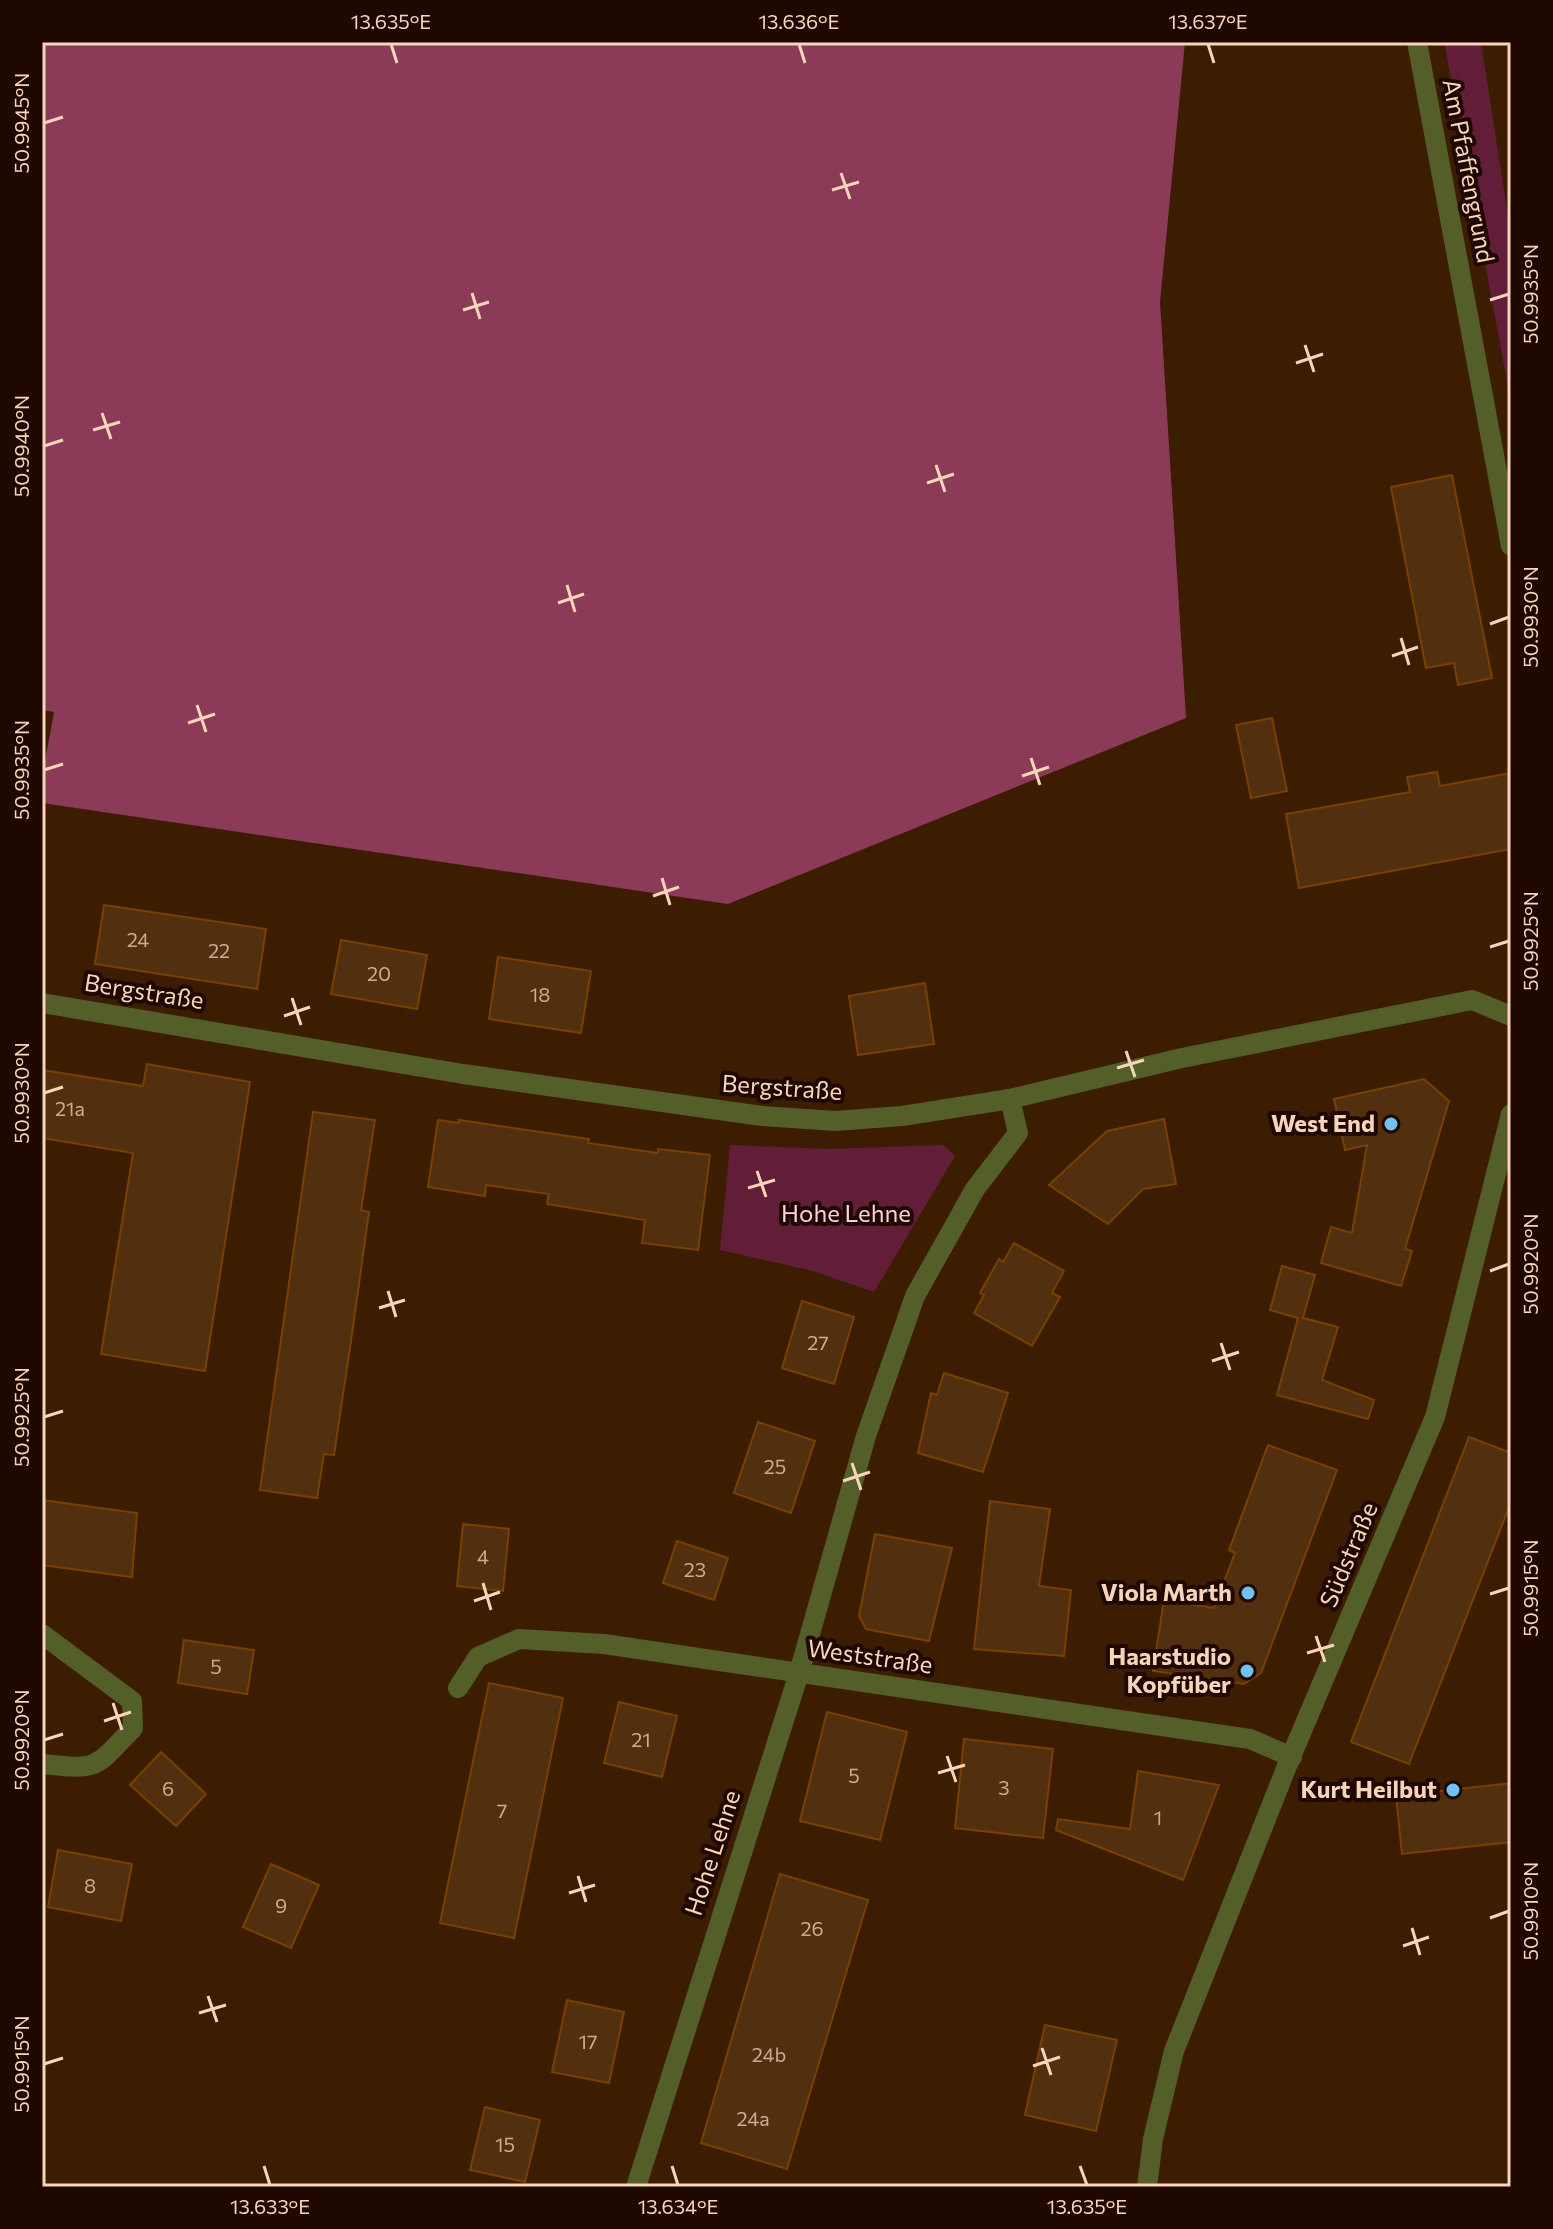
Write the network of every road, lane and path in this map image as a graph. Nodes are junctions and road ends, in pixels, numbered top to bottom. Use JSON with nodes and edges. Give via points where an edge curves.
{"nodes":[{"id":1,"x":1417,"y":42,"type":"edge"},
{"id":2,"x":1511,"y":546,"type":"edge"},
{"id":3,"x":42,"y":1003,"type":"edge"},
{"id":4,"x":1511,"y":1016,"type":"edge"},
{"id":5,"x":1010,"y":1099,"type":"junction"},
{"id":6,"x":1511,"y":1114,"type":"edge"},
{"id":7,"x":42,"y":1634,"type":"edge"},
{"id":8,"x":799,"y":1673,"type":"junction"},
{"id":9,"x":458,"y":1688,"type":"dead end"},
{"id":10,"x":1292,"y":1757,"type":"junction"},
{"id":11,"x":42,"y":1764,"type":"edge"},
{"id":12,"x":636,"y":2187,"type":"edge"},
{"id":13,"x":1147,"y":2187,"type":"edge"}],
"edges":[{"from":1,"to":2,"type":"street","name":"Am Pfaffengrund"},
{"from":3,"to":5,"type":"street","name":"Bergstraße","via":[[463,1074],[762,1116],[835,1121]]},
{"from":4,"to":5,"type":"street","name":"Bergstraße","via":[[1472,1000],[1182,1058]]},
{"from":5,"to":8,"type":"street","name":"Hohe Lehne","via":[[1018,1133],[975,1189],[915,1296],[866,1436]]},
{"from":6,"to":10,"type":"street","name":"Südstraße","via":[[1435,1417]]},
{"from":7,"to":11,"type":"street","via":[[132,1701],[133,1728],[90,1768]]},
{"from":8,"to":9,"type":"street","name":"Weststraße","via":[[604,1644],[519,1639],[478,1657]]},
{"from":8,"to":10,"type":"street","name":"Weststraße","via":[[1250,1739]]},
{"from":8,"to":12,"type":"street","name":"Hohe Lehne"},
{"from":10,"to":13,"type":"street","name":"Südstraße","via":[[1174,2051]]}]}
